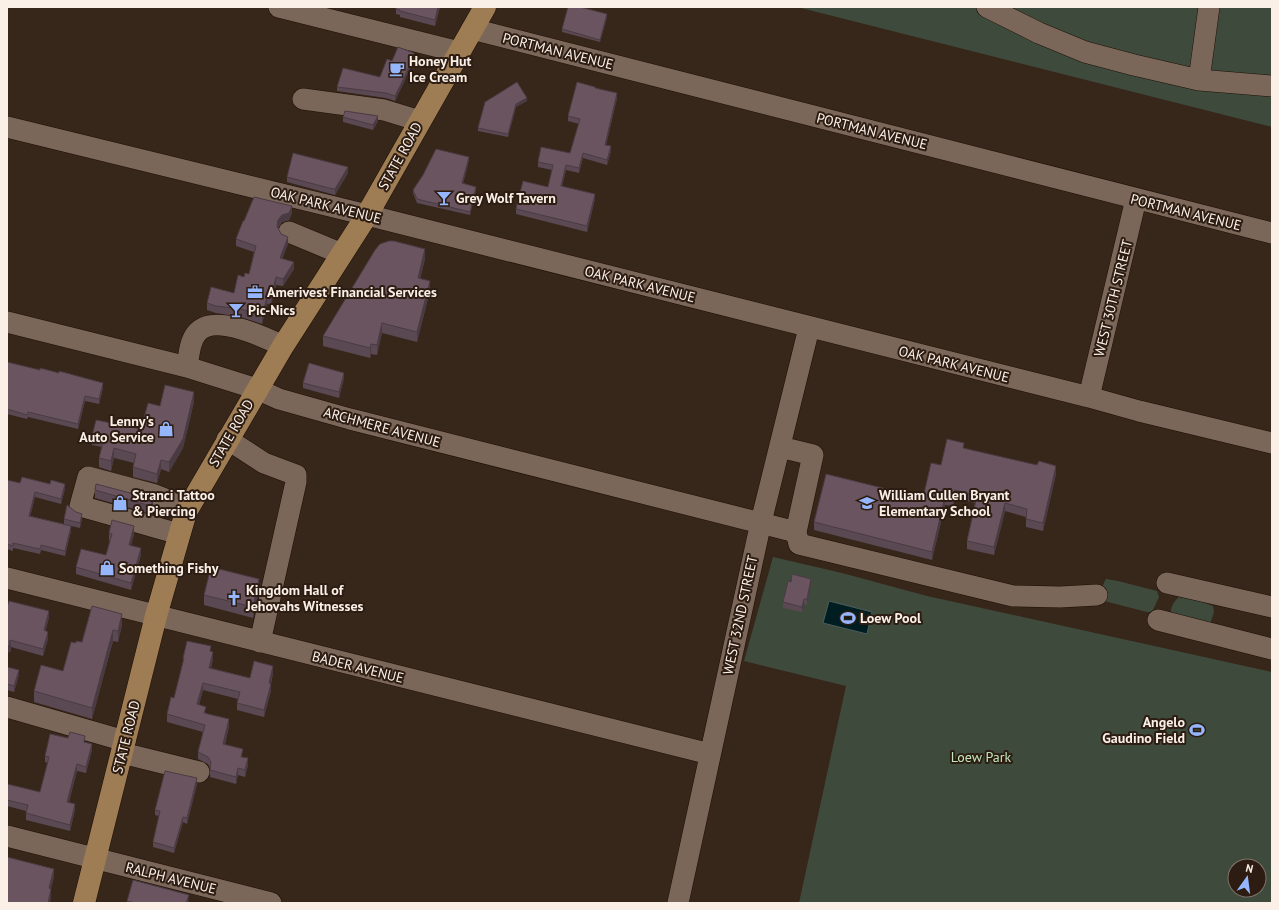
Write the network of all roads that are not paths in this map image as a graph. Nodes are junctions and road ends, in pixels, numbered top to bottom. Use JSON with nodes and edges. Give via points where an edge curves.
{"nodes":[{"id":1,"x":279,"y":7,"type":"edge"},
{"id":2,"x":484,"y":7,"type":"edge"},
{"id":3,"x":987,"y":7,"type":"edge"},
{"id":4,"x":1209,"y":7,"type":"edge"},
{"id":5,"x":472,"y":29,"type":"junction"},
{"id":6,"x":458,"y":52,"type":"junction"},
{"id":7,"x":1199,"y":80,"type":"junction"},
{"id":8,"x":1272,"y":86,"type":"edge"},
{"id":9,"x":303,"y":99,"type":"dead end"},
{"id":10,"x":420,"y":121,"type":"junction"},
{"id":11,"x":7,"y":127,"type":"edge"},
{"id":12,"x":1136,"y":200,"type":"junction"},
{"id":13,"x":367,"y":215,"type":"junction"},
{"id":14,"x":289,"y":232,"type":"dead end"},
{"id":15,"x":1272,"y":234,"type":"edge"},
{"id":16,"x":342,"y":254,"type":"junction"},
{"id":17,"x":7,"y":322,"type":"edge"},
{"id":18,"x":810,"y":328,"type":"junction"},
{"id":19,"x":283,"y":346,"type":"junction"},
{"id":20,"x":187,"y":367,"type":"junction"},
{"id":21,"x":257,"y":389,"type":"junction"},
{"id":22,"x":1089,"y":397,"type":"junction"},
{"id":23,"x":227,"y":439,"type":"junction"},
{"id":24,"x":1272,"y":443,"type":"edge"},
{"id":25,"x":780,"y":447,"type":"junction"},
{"id":26,"x":160,"y":497,"type":"junction"},
{"id":27,"x":188,"y":508,"type":"junction"},
{"id":28,"x":760,"y":522,"type":"junction"},
{"id":29,"x":152,"y":526,"type":"junction"},
{"id":30,"x":796,"y":532,"type":"junction"},
{"id":31,"x":179,"y":534,"type":"junction"},
{"id":32,"x":7,"y":578,"type":"edge"},
{"id":33,"x":1167,"y":583,"type":"dead end"},
{"id":34,"x":1097,"y":595,"type":"dead end"},
{"id":35,"x":1272,"y":607,"type":"edge"},
{"id":36,"x":156,"y":616,"type":"junction"},
{"id":37,"x":1158,"y":620,"type":"dead end"},
{"id":38,"x":260,"y":642,"type":"junction"},
{"id":39,"x":1272,"y":649,"type":"edge"},
{"id":40,"x":7,"y":707,"type":"edge"},
{"id":41,"x":123,"y":747,"type":"junction"},
{"id":42,"x":710,"y":754,"type":"junction"},
{"id":43,"x":199,"y":772,"type":"dead end"},
{"id":44,"x":7,"y":836,"type":"edge"},
{"id":45,"x":95,"y":859,"type":"junction"},
{"id":46,"x":84,"y":903,"type":"edge"},
{"id":47,"x":271,"y":903,"type":"edge"},
{"id":48,"x":678,"y":903,"type":"edge"}],
"edges":[{"from":1,"to":6,"type":"street"},
{"from":2,"to":5,"type":"main road","name":"STATE ROAD"},
{"from":3,"to":7,"type":"street","via":[[1085,52]]},
{"from":4,"to":7,"type":"street"},
{"from":5,"to":6,"type":"main road","name":"STATE ROAD"},
{"from":5,"to":12,"type":"street","name":"PORTMAN AVENUE"},
{"from":6,"to":10,"type":"main road","name":"STATE ROAD"},
{"from":7,"to":8,"type":"street"},
{"from":9,"to":10,"type":"street","via":[[384,110]]},
{"from":10,"to":13,"type":"main road","name":"STATE ROAD"},
{"from":11,"to":13,"type":"street","name":"OAK PARK AVENUE"},
{"from":12,"to":15,"type":"street","name":"PORTMAN AVENUE"},
{"from":12,"to":22,"type":"street","name":"WEST 30TH STREET"},
{"from":13,"to":16,"type":"main road","name":"STATE ROAD"},
{"from":13,"to":18,"type":"street","name":"OAK PARK AVENUE"},
{"from":14,"to":16,"type":"street"},
{"from":16,"to":19,"type":"main road","name":"STATE ROAD"},
{"from":17,"to":20,"type":"street","name":"ARCHMERE AVENUE"},
{"from":18,"to":22,"type":"street","name":"OAK PARK AVENUE"},
{"from":18,"to":25,"type":"street","name":"WEST 32ND STREET"},
{"from":19,"to":20,"type":"street","via":[[246,331],[214,325],[203,328],[196,334]]},
{"from":19,"to":21,"type":"main road","name":"STATE ROAD"},
{"from":20,"to":21,"type":"street","name":"ARCHMERE AVENUE"},
{"from":21,"to":23,"type":"main road","name":"STATE ROAD"},
{"from":21,"to":28,"type":"street","name":"ARCHMERE AVENUE","via":[[279,399],[350,420]]},
{"from":22,"to":24,"type":"street","name":"OAK PARK AVENUE"},
{"from":23,"to":27,"type":"main road","name":"STATE ROAD"},
{"from":23,"to":38,"type":"street","via":[[264,463],[296,474]]},
{"from":25,"to":28,"type":"street","name":"WEST 32ND STREET"},
{"from":25,"to":30,"type":"street","via":[[813,455]]},
{"from":26,"to":27,"type":"street"},
{"from":26,"to":29,"type":"street"},
{"from":26,"to":29,"type":"street","via":[[88,477],[80,506]]},
{"from":27,"to":31,"type":"main road","name":"STATE ROAD"},
{"from":28,"to":30,"type":"street","name":"ARCHMERE AVENUE"},
{"from":28,"to":42,"type":"street","name":"WEST 32ND STREET"},
{"from":29,"to":31,"type":"street"},
{"from":30,"to":34,"type":"street","via":[[799,544],[1013,596]]},
{"from":31,"to":36,"type":"main road","name":"STATE ROAD"},
{"from":32,"to":36,"type":"street","name":"BADER AVENUE"},
{"from":33,"to":35,"type":"street"},
{"from":36,"to":38,"type":"street","name":"BADER AVENUE"},
{"from":36,"to":41,"type":"main road","name":"STATE ROAD"},
{"from":37,"to":39,"type":"street"},
{"from":38,"to":42,"type":"street","name":"BADER AVENUE"},
{"from":40,"to":41,"type":"street"},
{"from":41,"to":43,"type":"street"},
{"from":41,"to":45,"type":"main road","name":"STATE ROAD"},
{"from":42,"to":48,"type":"street","name":"WEST 32ND STREET"},
{"from":44,"to":45,"type":"street","name":"RALPH AVENUE"},
{"from":45,"to":46,"type":"main road","name":"STATE ROAD"},
{"from":45,"to":47,"type":"street","name":"RALPH AVENUE"}]}
